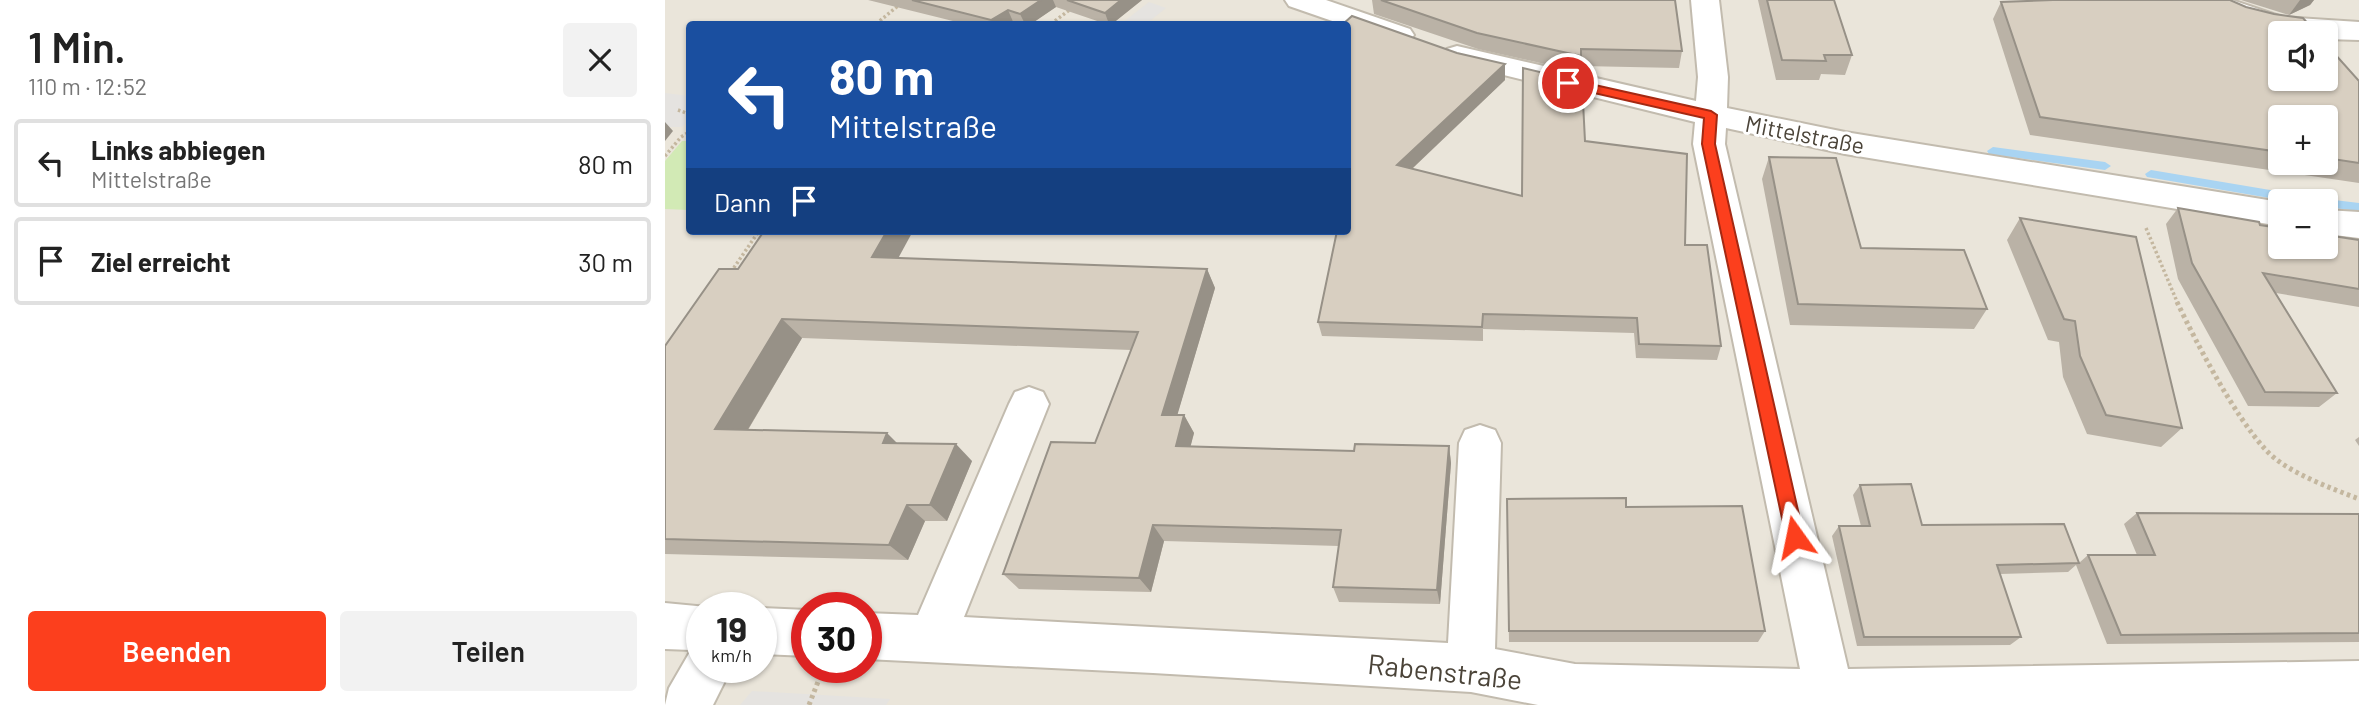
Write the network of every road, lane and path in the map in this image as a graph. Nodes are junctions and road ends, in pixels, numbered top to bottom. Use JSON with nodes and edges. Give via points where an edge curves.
{"nodes":[{"id":1,"x":905,"y":0,"type":"edge"},
{"id":2,"x":1299,"y":0,"type":"edge"},
{"id":3,"x":1705,"y":0,"type":"edge"},
{"id":4,"x":2208,"y":0,"type":"edge"},
{"id":5,"x":1072,"y":8,"type":"edge"},
{"id":6,"x":2357,"y":16,"type":"edge"},
{"id":7,"x":880,"y":21,"type":"edge"},
{"id":8,"x":1055,"y":21,"type":"edge"},
{"id":9,"x":678,"y":110,"type":"dead end"},
{"id":10,"x":686,"y":113,"type":"edge"},
{"id":11,"x":1711,"y":115,"type":"junction"},
{"id":12,"x":686,"y":134,"type":"edge"},
{"id":13,"x":665,"y":156,"type":"edge"},
{"id":14,"x":2129,"y":188,"type":"junction"},
{"id":15,"x":2268,"y":212,"type":"edge"},
{"id":16,"x":2338,"y":223,"type":"edge"},
{"id":17,"x":2359,"y":225,"type":"edge"},
{"id":18,"x":756,"y":235,"type":"edge"},
{"id":19,"x":729,"y":274,"type":"edge"},
{"id":20,"x":1029,"y":404,"type":"dead end"},
{"id":21,"x":1480,"y":443,"type":"dead end"},
{"id":22,"x":2359,"y":499,"type":"edge"},
{"id":23,"x":665,"y":626,"type":"edge"},
{"id":24,"x":686,"y":627,"type":"edge"},
{"id":25,"x":882,"y":636,"type":"edge"},
{"id":26,"x":932,"y":638,"type":"junction"},
{"id":27,"x":1471,"y":668,"type":"junction"},
{"id":28,"x":699,"y":683,"type":"edge"},
{"id":29,"x":817,"y":683,"type":"edge"},
{"id":30,"x":2359,"y":685,"type":"edge"},
{"id":31,"x":1527,"y":692,"type":"edge"},
{"id":32,"x":1829,"y":694,"type":"junction"},
{"id":33,"x":686,"y":705,"type":"edge"},
{"id":34,"x":809,"y":705,"type":"edge"}],
"edges":[{"from":1,"to":7,"type":"path"},
{"from":2,"to":11,"type":"street","name":"Mittelstraße","via":[[1469,59]]},
{"from":3,"to":11,"type":"street","via":[[1713,77]]},
{"from":4,"to":6,"type":"street","via":[[2280,27]]},
{"from":5,"to":8,"type":"path"},
{"from":9,"to":10,"type":"path"},
{"from":11,"to":14,"type":"street","name":"Mittelstraße","via":[[1845,143]]},
{"from":11,"to":32,"type":"street","via":[[1709,144]]},
{"from":12,"to":13,"type":"path"},
{"from":14,"to":15,"type":"street","name":"Mittelstraße"},
{"from":14,"to":22,"type":"path","via":[[2178,305],[2235,407],[2266,451],[2311,480]]},
{"from":16,"to":17,"type":"street"},
{"from":18,"to":19,"type":"path"},
{"from":20,"to":26,"type":"street"},
{"from":21,"to":27,"type":"street"},
{"from":23,"to":24,"type":"street"},
{"from":25,"to":26,"type":"street","name":"Rabenstraße"},
{"from":26,"to":27,"type":"street","name":"Rabenstraße"},
{"from":27,"to":31,"type":"street","name":"Rabenstraße"},
{"from":28,"to":33,"type":"street"},
{"from":29,"to":34,"type":"path"},
{"from":30,"to":32,"type":"street","name":"Rabenstraße"},
{"from":31,"to":32,"type":"street","name":"Rabenstraße","via":[[1576,688]]}]}
